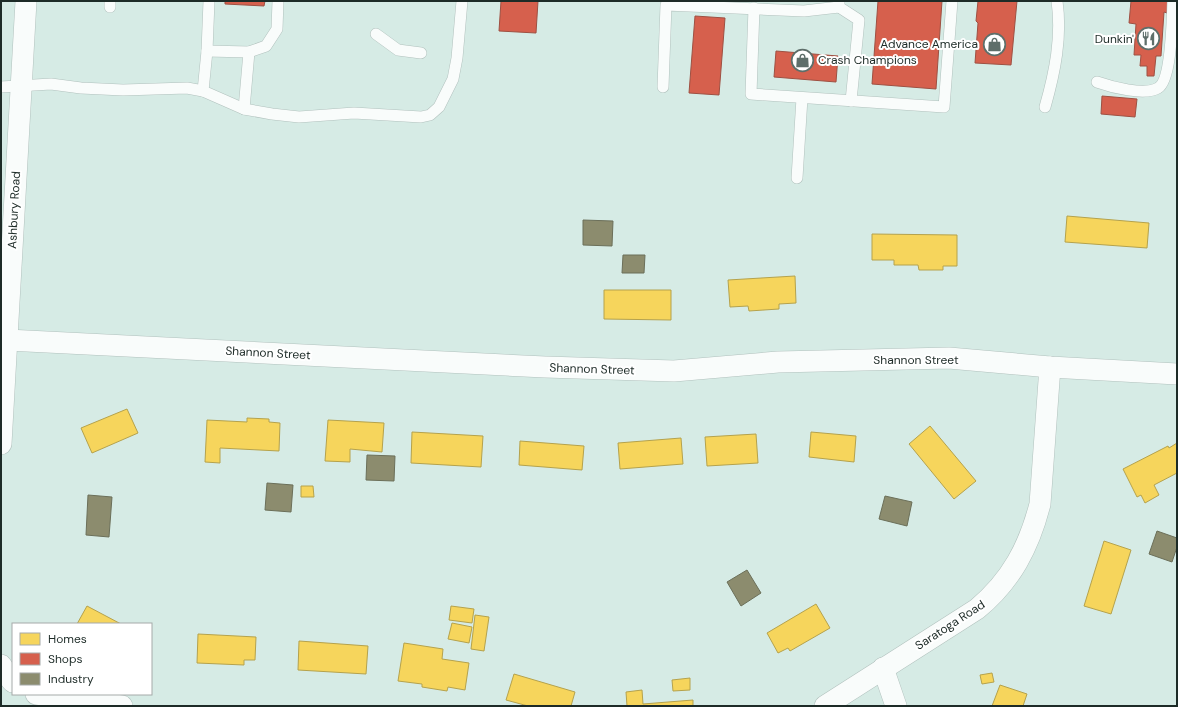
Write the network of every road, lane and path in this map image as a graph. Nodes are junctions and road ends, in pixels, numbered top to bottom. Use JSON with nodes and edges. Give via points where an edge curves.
{"nodes":[{"id":1,"x":26,"y":1,"type":"edge"},
{"id":2,"x":209,"y":1,"type":"edge"},
{"id":3,"x":278,"y":1,"type":"edge"},
{"id":4,"x":462,"y":1,"type":"edge"},
{"id":5,"x":952,"y":1,"type":"edge"},
{"id":6,"x":1057,"y":1,"type":"edge"},
{"id":7,"x":1173,"y":1,"type":"edge"},
{"id":8,"x":839,"y":4,"type":"edge"},
{"id":9,"x":804,"y":6,"type":"edge"},
{"id":10,"x":754,"y":8,"type":"junction"},
{"id":11,"x":376,"y":34,"type":"dead end"},
{"id":12,"x":207,"y":51,"type":"junction"},
{"id":13,"x":249,"y":52,"type":"junction"},
{"id":14,"x":420,"y":53,"type":"dead end"},
{"id":15,"x":1097,"y":82,"type":"dead end"},
{"id":16,"x":11,"y":86,"type":"edge"},
{"id":17,"x":663,"y":87,"type":"dead end"},
{"id":18,"x":203,"y":91,"type":"junction"},
{"id":19,"x":802,"y":98,"type":"junction"},
{"id":20,"x":851,"y":101,"type":"junction"},
{"id":21,"x":1045,"y":107,"type":"dead end"},
{"id":22,"x":244,"y":108,"type":"junction"},
{"id":23,"x":797,"y":178,"type":"dead end"},
{"id":24,"x":8,"y":208,"type":"edge"},
{"id":25,"x":7,"y":340,"type":"junction"},
{"id":26,"x":1050,"y":367,"type":"junction"},
{"id":27,"x":1177,"y":374,"type":"edge"},
{"id":28,"x":1,"y":444,"type":"edge"},
{"id":29,"x":883,"y":668,"type":"junction"},
{"id":30,"x":43,"y":695,"type":"edge"},
{"id":31,"x":122,"y":706,"type":"edge"},
{"id":32,"x":825,"y":706,"type":"edge"},
{"id":33,"x":896,"y":706,"type":"edge"}],
"edges":[{"from":1,"to":16,"type":"street","name":"Ashbury Road"},
{"from":2,"to":12,"type":"lane"},
{"from":3,"to":13,"type":"lane","via":[[277,29],[266,46]]},
{"from":4,"to":22,"type":"lane","via":[[457,58],[452,79],[439,107],[430,115],[421,117],[354,113],[299,117]]},
{"from":5,"to":20,"type":"lane","via":[[944,107]]},
{"from":6,"to":21,"type":"lane","via":[[1057,56]]},
{"from":7,"to":15,"type":"lane","via":[[1169,60],[1166,77],[1158,88],[1147,91],[1117,89]]},
{"from":8,"to":9,"type":"lane"},
{"from":8,"to":20,"type":"lane","via":[[859,20]]},
{"from":9,"to":10,"type":"lane"},
{"from":10,"to":17,"type":"lane","via":[[666,5]]},
{"from":10,"to":19,"type":"lane","via":[[751,94]]},
{"from":11,"to":14,"type":"lane","via":[[398,50]]},
{"from":12,"to":13,"type":"lane"},
{"from":12,"to":18,"type":"lane"},
{"from":13,"to":22,"type":"lane"},
{"from":16,"to":18,"type":"lane","via":[[51,84],[123,90],[187,88]]},
{"from":16,"to":24,"type":"street","name":"Ashbury Road"},
{"from":18,"to":22,"type":"lane"},
{"from":19,"to":20,"type":"lane"},
{"from":19,"to":23,"type":"lane"},
{"from":24,"to":25,"type":"street","name":"Ashbury Road"},
{"from":25,"to":26,"type":"street","name":"Shannon Street","via":[[674,371],[778,362],[949,358]]},
{"from":25,"to":28,"type":"street","name":"Ashbury Road"},
{"from":26,"to":27,"type":"street","name":"Shannon Street"},
{"from":26,"to":29,"type":"street","name":"Saratoga Road","via":[[1040,504],[1023,552],[992,597]]},
{"from":29,"to":32,"type":"street","name":"Saratoga Road"},
{"from":29,"to":33,"type":"street"},
{"from":30,"to":31,"type":"street"}]}
